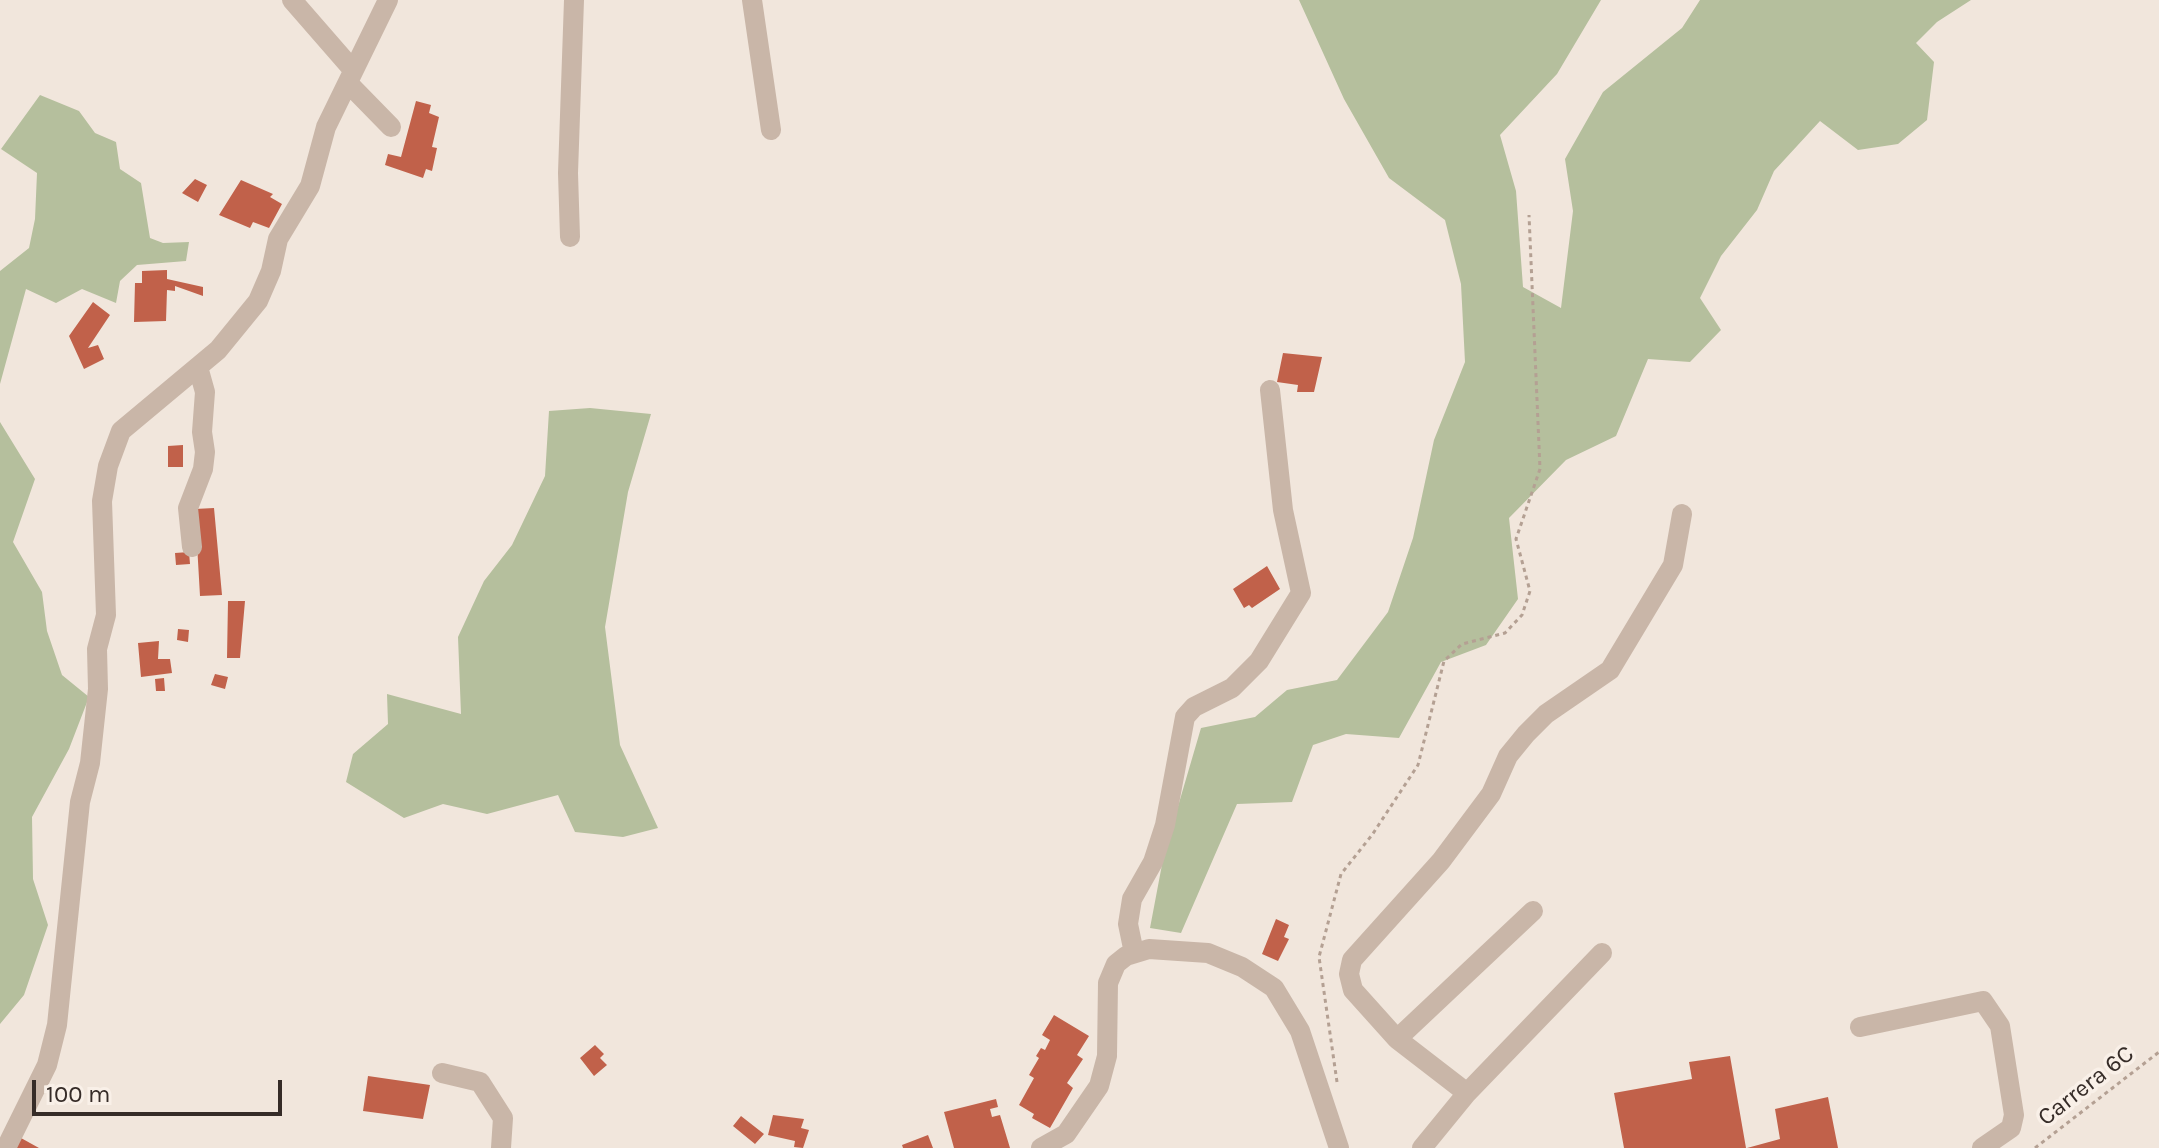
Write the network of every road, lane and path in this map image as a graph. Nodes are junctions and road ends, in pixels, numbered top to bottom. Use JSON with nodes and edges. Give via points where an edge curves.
{"nodes":[{"id":1,"x":292,"y":0,"type":"edge"},
{"id":2,"x":388,"y":0,"type":"edge"},
{"id":3,"x":574,"y":0,"type":"edge"},
{"id":4,"x":752,"y":0,"type":"edge"},
{"id":5,"x":350,"y":77,"type":"junction"},
{"id":6,"x":391,"y":127,"type":"dead end"},
{"id":7,"x":771,"y":130,"type":"dead end"},
{"id":8,"x":1529,"y":215,"type":"dead end"},
{"id":9,"x":570,"y":237,"type":"dead end"},
{"id":10,"x":198,"y":367,"type":"junction"},
{"id":11,"x":1270,"y":390,"type":"dead end"},
{"id":12,"x":1682,"y":514,"type":"dead end"},
{"id":13,"x":192,"y":547,"type":"dead end"},
{"id":14,"x":1533,"y":911,"type":"dead end"},
{"id":15,"x":1134,"y":953,"type":"junction"},
{"id":16,"x":1602,"y":953,"type":"dead end"},
{"id":17,"x":1860,"y":1027,"type":"dead end"},
{"id":18,"x":1397,"y":1039,"type":"junction"},
{"id":19,"x":2159,"y":1052,"type":"edge"},
{"id":20,"x":442,"y":1073,"type":"dead end"},
{"id":21,"x":1339,"y":1092,"type":"dead end"},
{"id":22,"x":1467,"y":1093,"type":"junction"},
{"id":23,"x":6,"y":1148,"type":"edge"},
{"id":24,"x":501,"y":1148,"type":"edge"},
{"id":25,"x":1041,"y":1148,"type":"edge"},
{"id":26,"x":1339,"y":1148,"type":"edge"},
{"id":27,"x":1422,"y":1148,"type":"edge"},
{"id":28,"x":1982,"y":1148,"type":"edge"},
{"id":29,"x":2035,"y":1148,"type":"edge"}],
"edges":[{"from":1,"to":5,"type":"street"},
{"from":2,"to":5,"type":"street"},
{"from":3,"to":9,"type":"street"},
{"from":4,"to":7,"type":"street"},
{"from":5,"to":6,"type":"street"},
{"from":5,"to":10,"type":"street","via":[[326,127],[310,186],[278,239],[258,301]]},
{"from":8,"to":21,"type":"path","via":[[1540,469],[1516,539],[1530,591],[1522,615],[1505,633],[1462,644],[1444,661],[1418,765],[1341,874],[1319,957]]},
{"from":10,"to":13,"type":"street","via":[[205,392],[205,452],[188,508]]},
{"from":10,"to":23,"type":"street","via":[[121,431],[108,466],[102,501],[106,615],[97,649],[98,689],[80,802],[57,1025],[47,1065]]},
{"from":11,"to":15,"type":"street","via":[[1283,510],[1301,593],[1259,661],[1232,688],[1185,717],[1165,825],[1153,862],[1132,899],[1128,924]]},
{"from":12,"to":18,"type":"street","via":[[1673,565],[1610,670],[1526,734],[1508,756],[1491,794],[1441,861],[1352,960],[1353,990]]},
{"from":14,"to":18,"type":"street"},
{"from":15,"to":25,"type":"street","via":[[1116,964],[1108,983],[1107,1056],[1099,1086],[1066,1134]]},
{"from":15,"to":26,"type":"street","via":[[1208,953],[1274,988],[1300,1031]]},
{"from":16,"to":22,"type":"street"},
{"from":17,"to":28,"type":"street","via":[[1983,1001],[2000,1026],[2014,1115],[2011,1128]]},
{"from":18,"to":22,"type":"street"},
{"from":19,"to":29,"type":"path","name":"Carrera 6C"},
{"from":20,"to":24,"type":"street","via":[[480,1082],[503,1118]]},
{"from":22,"to":27,"type":"street"}]}
